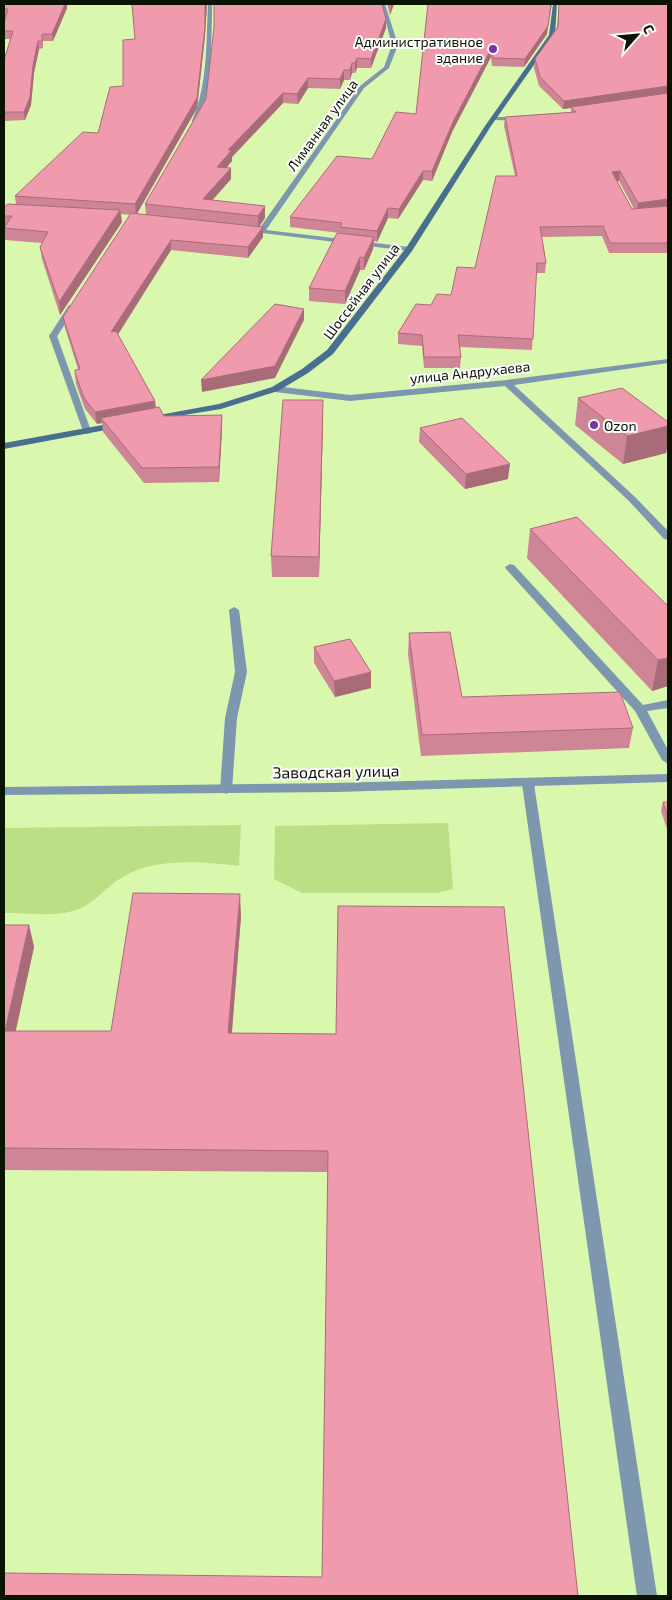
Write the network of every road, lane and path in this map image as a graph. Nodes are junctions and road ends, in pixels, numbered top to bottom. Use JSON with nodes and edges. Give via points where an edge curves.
{"nodes":[{"id":1,"x":210,"y":4,"type":"edge"},
{"id":2,"x":383,"y":4,"type":"edge"},
{"id":3,"x":555,"y":4,"type":"edge"},
{"id":4,"x":494,"y":118,"type":"junction"},
{"id":5,"x":525,"y":119,"type":"edge"},
{"id":6,"x":192,"y":126,"type":"edge"},
{"id":7,"x":243,"y":230,"type":"edge"},
{"id":8,"x":262,"y":232,"type":"junction"},
{"id":9,"x":409,"y":249,"type":"junction"},
{"id":10,"x":78,"y":297,"type":"edge"},
{"id":11,"x":668,"y":361,"type":"edge"},
{"id":12,"x":507,"y":384,"type":"junction"},
{"id":13,"x":275,"y":389,"type":"junction"},
{"id":14,"x":144,"y":420,"type":"edge"},
{"id":15,"x":125,"y":424,"type":"edge"},
{"id":16,"x":87,"y":431,"type":"junction"},
{"id":17,"x":4,"y":446,"type":"edge"},
{"id":18,"x":668,"y":537,"type":"edge"},
{"id":19,"x":510,"y":568,"type":"dead end"},
{"id":20,"x":234,"y":610,"type":"dead end"},
{"id":21,"x":668,"y":704,"type":"edge"},
{"id":22,"x":640,"y":709,"type":"junction"},
{"id":23,"x":668,"y":760,"type":"edge"},
{"id":24,"x":668,"y":778,"type":"edge"},
{"id":25,"x":528,"y":784,"type":"junction"},
{"id":26,"x":226,"y":790,"type":"junction"},
{"id":27,"x":4,"y":791,"type":"edge"},
{"id":28,"x":647,"y":1596,"type":"edge"}],
"edges":[{"from":1,"to":6,"type":"street","via":[[202,109]]},
{"from":2,"to":8,"type":"street","name":"Лиманная улица","via":[[395,45],[386,68],[362,87]]},
{"from":3,"to":4,"type":"main road","name":"Шоссейная улица","via":[[552,35]]},
{"from":4,"to":5,"type":"street"},
{"from":4,"to":9,"type":"main road","name":"Шоссейная улица"},
{"from":7,"to":8,"type":"street"},
{"from":8,"to":9,"type":"street"},
{"from":9,"to":13,"type":"main road","name":"Шоссейная улица","via":[[340,341],[305,371]]},
{"from":10,"to":16,"type":"street","via":[[53,336]]},
{"from":11,"to":12,"type":"street","name":"улица Андрухаева"},
{"from":12,"to":13,"type":"street","name":"улица Андрухаева","via":[[350,398]]},
{"from":12,"to":18,"type":"street","via":[[632,499]]},
{"from":13,"to":14,"type":"main road","name":"Шоссейная улица","via":[[221,406]]},
{"from":15,"to":16,"type":"main road"},
{"from":16,"to":17,"type":"main road"},
{"from":19,"to":22,"type":"street"},
{"from":20,"to":26,"type":"street","via":[[241,672],[231,718]]},
{"from":21,"to":22,"type":"street"},
{"from":22,"to":23,"type":"street"},
{"from":24,"to":25,"type":"street","name":"Заводская улица"},
{"from":25,"to":26,"type":"street","name":"Заводская улица"},
{"from":25,"to":28,"type":"street"},
{"from":26,"to":27,"type":"street","name":"Заводская улица"}]}
